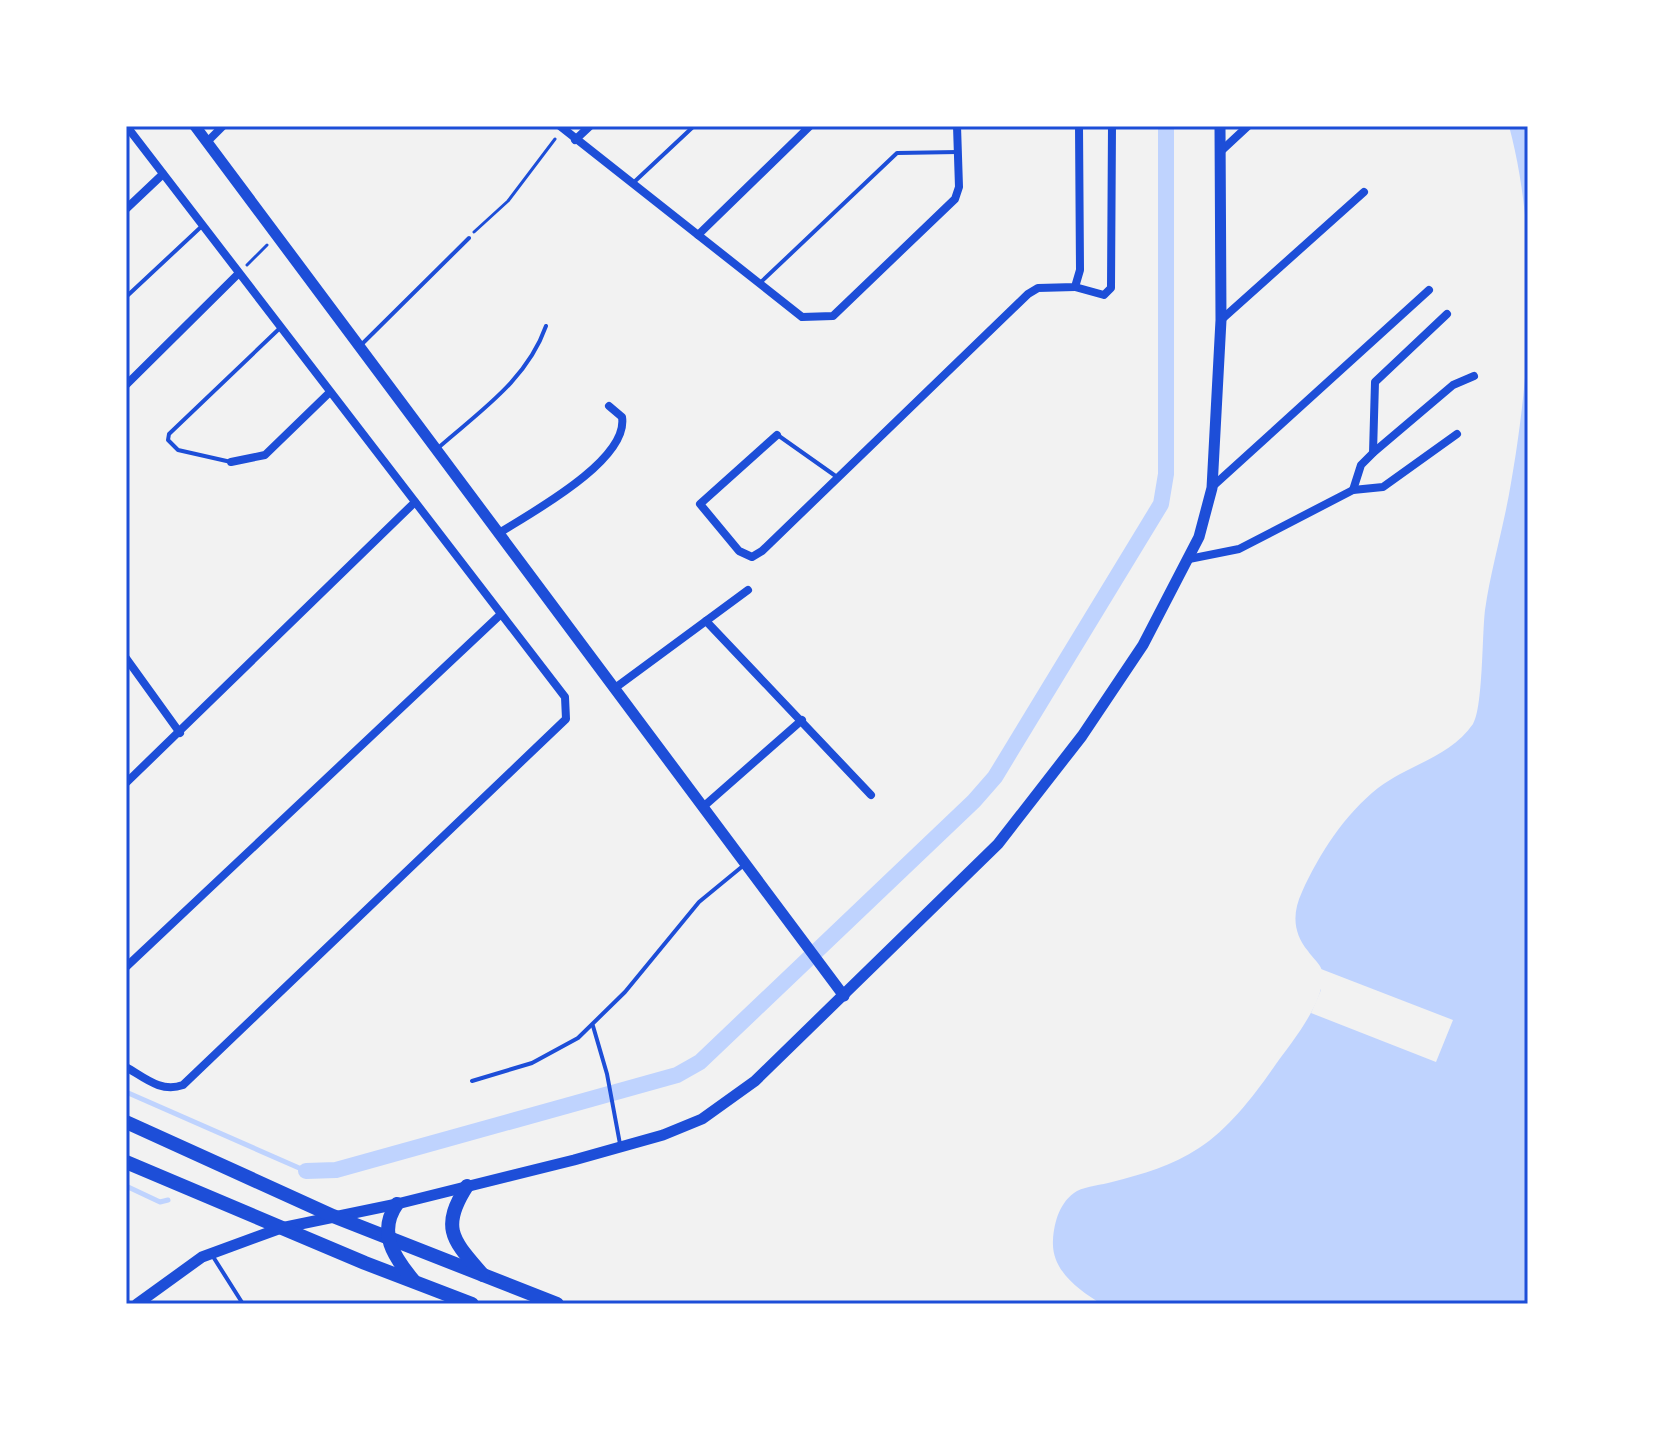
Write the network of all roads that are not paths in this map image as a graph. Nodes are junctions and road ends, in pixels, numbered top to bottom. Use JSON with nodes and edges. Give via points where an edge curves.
{"nodes":[{"id":1,"x":195,"y":126,"type":"edge"},
{"id":2,"x":223,"y":126,"type":"edge"},
{"id":3,"x":560,"y":126,"type":"edge"},
{"id":4,"x":590,"y":126,"type":"edge"},
{"id":5,"x":694,"y":126,"type":"edge"},
{"id":6,"x":810,"y":126,"type":"edge"},
{"id":7,"x":957,"y":126,"type":"edge"},
{"id":8,"x":1079,"y":126,"type":"edge"},
{"id":9,"x":1112,"y":126,"type":"edge"},
{"id":10,"x":1220,"y":126,"type":"edge"},
{"id":11,"x":1248,"y":126,"type":"edge"},
{"id":12,"x":128,"y":128,"type":"edge"},
{"id":13,"x":575,"y":140,"type":"junction"},
{"id":14,"x":207,"y":142,"type":"junction"},
{"id":15,"x":958,"y":152,"type":"junction"},
{"id":16,"x":1220,"y":152,"type":"junction"},
{"id":17,"x":163,"y":174,"type":"junction"},
{"id":18,"x":631,"y":184,"type":"junction"},
{"id":19,"x":1364,"y":192,"type":"dead end"},
{"id":20,"x":126,"y":209,"type":"edge"},
{"id":21,"x":202,"y":226,"type":"junction"},
{"id":22,"x":698,"y":235,"type":"junction"},
{"id":23,"x":469,"y":238,"type":"road end"},
{"id":24,"x":238,"y":274,"type":"junction"},
{"id":25,"x":759,"y":283,"type":"junction"},
{"id":26,"x":1075,"y":287,"type":"junction"},
{"id":27,"x":1429,"y":290,"type":"dead end"},
{"id":28,"x":126,"y":297,"type":"edge"},
{"id":29,"x":1447,"y":314,"type":"dead end"},
{"id":30,"x":1221,"y":320,"type":"junction"},
{"id":31,"x":546,"y":326,"type":"dead end"},
{"id":32,"x":280,"y":328,"type":"junction"},
{"id":33,"x":359,"y":347,"type":"junction"},
{"id":34,"x":1474,"y":376,"type":"dead end"},
{"id":35,"x":126,"y":385,"type":"edge"},
{"id":36,"x":330,"y":392,"type":"junction"},
{"id":37,"x":609,"y":406,"type":"dead end"},
{"id":38,"x":1457,"y":434,"type":"dead end"},
{"id":39,"x":777,"y":435,"type":"joint"},
{"id":40,"x":437,"y":450,"type":"junction"},
{"id":41,"x":1373,"y":453,"type":"junction"},
{"id":42,"x":231,"y":462,"type":"joint"},
{"id":43,"x":840,"y":480,"type":"junction"},
{"id":44,"x":1212,"y":488,"type":"junction"},
{"id":45,"x":1353,"y":490,"type":"junction"},
{"id":46,"x":415,"y":502,"type":"junction"},
{"id":47,"x":499,"y":533,"type":"junction"},
{"id":48,"x":1189,"y":559,"type":"junction"},
{"id":49,"x":748,"y":590,"type":"dead end"},
{"id":50,"x":501,"y":614,"type":"junction"},
{"id":51,"x":706,"y":621,"type":"junction"},
{"id":52,"x":126,"y":658,"type":"edge"},
{"id":53,"x":615,"y":688,"type":"junction"},
{"id":54,"x":802,"y":720,"type":"junction"},
{"id":55,"x":180,"y":733,"type":"junction"},
{"id":56,"x":127,"y":779,"type":"edge"},
{"id":57,"x":871,"y":795,"type":"dead end"},
{"id":58,"x":703,"y":807,"type":"junction"},
{"id":59,"x":746,"y":864,"type":"junction"},
{"id":60,"x":126,"y":967,"type":"edge"},
{"id":61,"x":844,"y":996,"type":"junction"},
{"id":62,"x":593,"y":1026,"type":"junction"},
{"id":63,"x":126,"y":1067,"type":"edge"},
{"id":64,"x":472,"y":1081,"type":"dead end"},
{"id":65,"x":126,"y":1122,"type":"edge"},
{"id":66,"x":621,"y":1146,"type":"junction"},
{"id":67,"x":126,"y":1162,"type":"edge"},
{"id":68,"x":467,"y":1186,"type":"junction"},
{"id":69,"x":397,"y":1204,"type":"junction"},
{"id":70,"x":333,"y":1216,"type":"junction"},
{"id":71,"x":281,"y":1228,"type":"junction"},
{"id":72,"x":387,"y":1237,"type":"junction"},
{"id":73,"x":210,"y":1253,"type":"junction"},
{"id":74,"x":485,"y":1278,"type":"junction"},
{"id":75,"x":413,"y":1280,"type":"junction"},
{"id":76,"x":141,"y":1300,"type":"edge"},
{"id":77,"x":243,"y":1304,"type":"edge"},
{"id":78,"x":472,"y":1304,"type":"edge"},
{"id":79,"x":557,"y":1304,"type":"edge"}],
"edges":[{"from":1,"to":14,"type":"street"},
{"from":2,"to":14,"type":"street"},
{"from":3,"to":13,"type":"street"},
{"from":4,"to":13,"type":"street"},
{"from":5,"to":18,"type":"lane"},
{"from":6,"to":22,"type":"street"},
{"from":7,"to":15,"type":"street"},
{"from":8,"to":26,"type":"street","via":[[1080,270]]},
{"from":9,"to":26,"type":"street","via":[[1111,288],[1104,295]]},
{"from":10,"to":16,"type":"street"},
{"from":11,"to":16,"type":"street"},
{"from":12,"to":17,"type":"street"},
{"from":13,"to":18,"type":"street"},
{"from":14,"to":33,"type":"street"},
{"from":15,"to":25,"type":"lane","via":[[897,153]]},
{"from":15,"to":25,"type":"street","via":[[959,187],[947,209],[833,316],[802,317]]},
{"from":16,"to":30,"type":"street"},
{"from":17,"to":20,"type":"street"},
{"from":17,"to":21,"type":"street"},
{"from":18,"to":22,"type":"street"},
{"from":19,"to":30,"type":"street"},
{"from":21,"to":24,"type":"street"},
{"from":21,"to":28,"type":"lane"},
{"from":22,"to":25,"type":"street"},
{"from":23,"to":33,"type":"lane"},
{"from":24,"to":32,"type":"street"},
{"from":24,"to":35,"type":"street"},
{"from":26,"to":43,"type":"street","via":[[1038,288],[1028,294]]},
{"from":27,"to":44,"type":"street"},
{"from":29,"to":41,"type":"street","via":[[1375,382]]},
{"from":30,"to":44,"type":"street"},
{"from":31,"to":40,"type":"lane","via":[[521,375]]},
{"from":32,"to":36,"type":"street"},
{"from":32,"to":42,"type":"lane","via":[[169,434],[178,450]]},
{"from":33,"to":40,"type":"street"},
{"from":34,"to":41,"type":"street","via":[[1453,385]]},
{"from":36,"to":42,"type":"street","via":[[265,455]]},
{"from":36,"to":46,"type":"street"},
{"from":37,"to":47,"type":"street","via":[[622,417],[614,444],[573,487]]},
{"from":38,"to":45,"type":"street","via":[[1383,487]]},
{"from":39,"to":43,"type":"lane"},
{"from":39,"to":43,"type":"street","via":[[700,504],[739,551],[752,557],[762,551]]},
{"from":40,"to":47,"type":"street"},
{"from":41,"to":45,"type":"street","via":[[1361,465]]},
{"from":44,"to":48,"type":"street"},
{"from":45,"to":48,"type":"street","via":[[1250,545]]},
{"from":46,"to":50,"type":"street"},
{"from":46,"to":55,"type":"street"},
{"from":47,"to":53,"type":"street"},
{"from":48,"to":61,"type":"street","via":[[1143,645],[1025,811]]},
{"from":49,"to":51,"type":"street"},
{"from":50,"to":60,"type":"street"},
{"from":50,"to":63,"type":"street","via":[[565,697],[566,719],[183,1085],[160,1087]]},
{"from":51,"to":53,"type":"street"},
{"from":51,"to":54,"type":"street"},
{"from":52,"to":55,"type":"street"},
{"from":53,"to":58,"type":"street"},
{"from":54,"to":57,"type":"street"},
{"from":54,"to":58,"type":"street"},
{"from":55,"to":56,"type":"street"},
{"from":58,"to":59,"type":"street"},
{"from":59,"to":61,"type":"street"},
{"from":59,"to":62,"type":"lane","via":[[699,902]]},
{"from":61,"to":66,"type":"street","via":[[730,1102],[702,1119]]},
{"from":62,"to":64,"type":"lane","via":[[532,1063]]},
{"from":62,"to":66,"type":"lane"},
{"from":65,"to":70,"type":"main road"},
{"from":66,"to":68,"type":"street"},
{"from":67,"to":71,"type":"main road"},
{"from":68,"to":69,"type":"street"},
{"from":68,"to":74,"type":"main road","via":[[454,1206],[453,1237]]},
{"from":69,"to":70,"type":"street"},
{"from":69,"to":72,"type":"main road"},
{"from":70,"to":71,"type":"street"},
{"from":70,"to":72,"type":"main road"},
{"from":71,"to":73,"type":"street"},
{"from":71,"to":75,"type":"main road"},
{"from":72,"to":74,"type":"main road"},
{"from":72,"to":75,"type":"main road"},
{"from":73,"to":76,"type":"street"},
{"from":73,"to":77,"type":"lane"},
{"from":74,"to":79,"type":"main road"},
{"from":75,"to":78,"type":"main road"}]}
